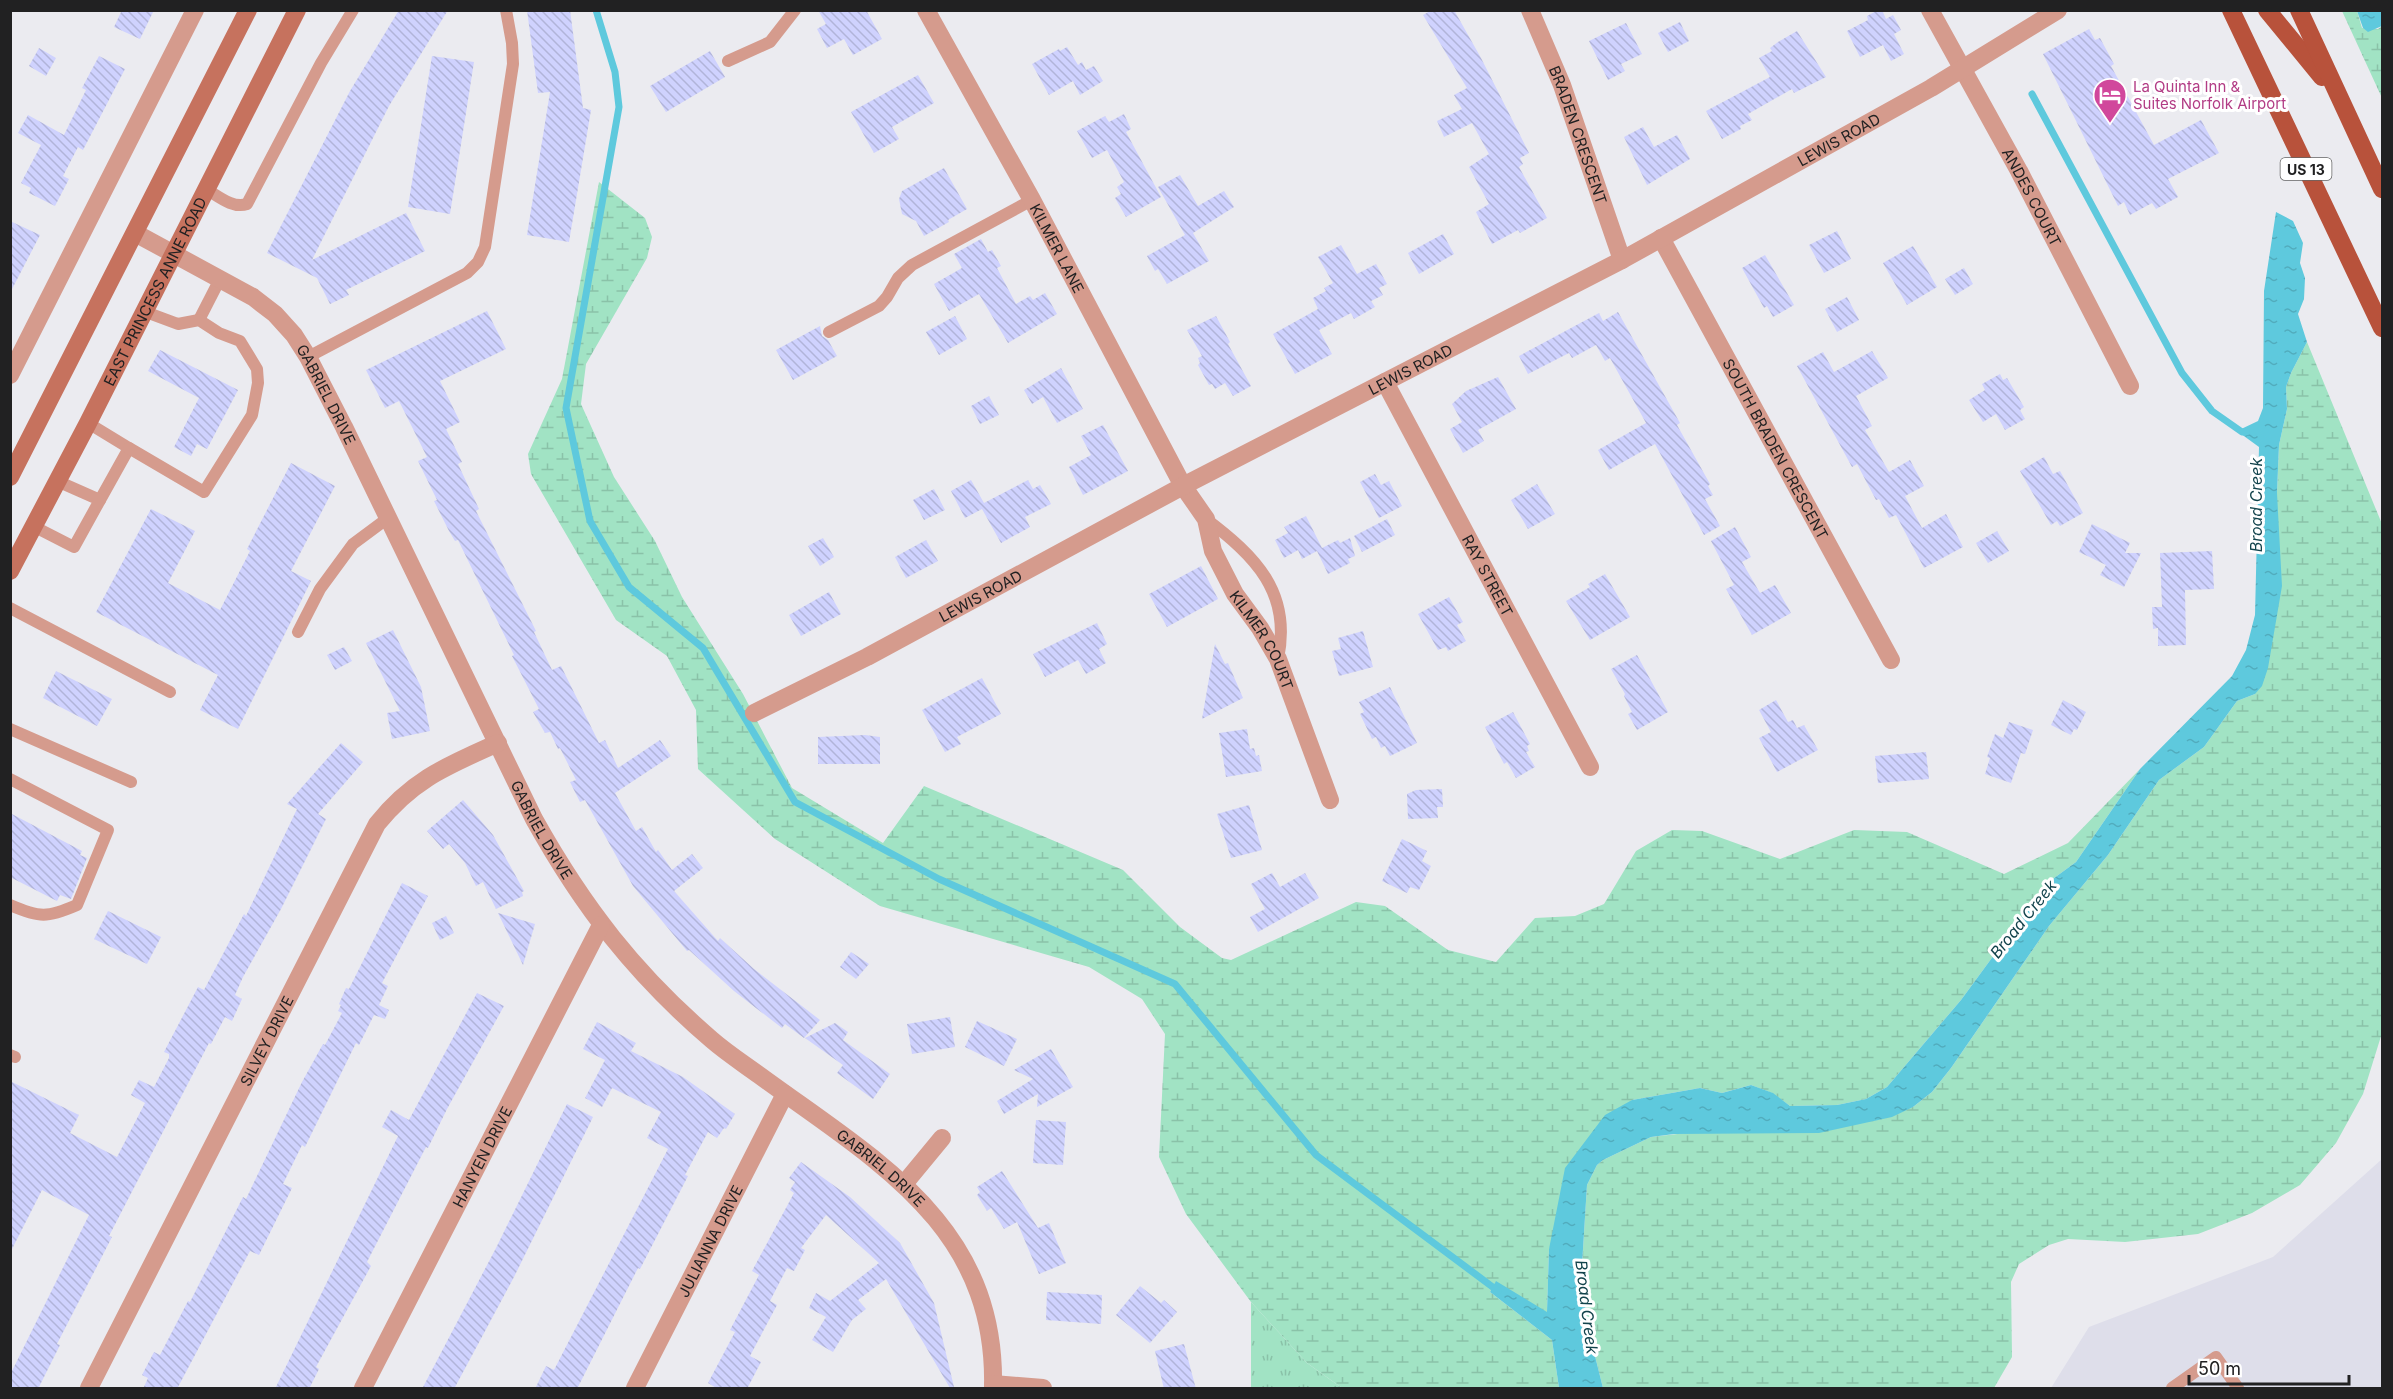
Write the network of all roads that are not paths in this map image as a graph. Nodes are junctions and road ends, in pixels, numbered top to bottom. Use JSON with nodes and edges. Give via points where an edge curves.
{"nodes":[{"id":1,"x":195,"y":10,"type":"edge"},
{"id":2,"x":248,"y":10,"type":"edge"},
{"id":3,"x":297,"y":10,"type":"edge"},
{"id":4,"x":353,"y":10,"type":"edge"},
{"id":5,"x":506,"y":10,"type":"edge"},
{"id":6,"x":795,"y":10,"type":"edge"},
{"id":7,"x":927,"y":10,"type":"edge"},
{"id":8,"x":1530,"y":10,"type":"edge"},
{"id":9,"x":1930,"y":10,"type":"edge"},
{"id":10,"x":2058,"y":10,"type":"edge"},
{"id":11,"x":2231,"y":10,"type":"edge"},
{"id":12,"x":2267,"y":10,"type":"edge"},
{"id":13,"x":2300,"y":10,"type":"edge"},
{"id":14,"x":728,"y":61,"type":"dead end"},
{"id":15,"x":1962,"y":69,"type":"junction"},
{"id":16,"x":2337,"y":94,"type":"junction"},
{"id":17,"x":206,"y":189,"type":"junction"},
{"id":18,"x":2382,"y":189,"type":"edge"},
{"id":19,"x":1032,"y":200,"type":"junction"},
{"id":20,"x":135,"y":233,"type":"junction"},
{"id":21,"x":1660,"y":238,"type":"junction"},
{"id":22,"x":173,"y":253,"type":"junction"},
{"id":23,"x":1622,"y":260,"type":"junction"},
{"id":24,"x":220,"y":279,"type":"junction"},
{"id":25,"x":143,"y":311,"type":"junction"},
{"id":26,"x":199,"y":320,"type":"junction"},
{"id":27,"x":2382,"y":328,"type":"edge"},
{"id":28,"x":829,"y":332,"type":"dead end"},
{"id":29,"x":308,"y":357,"type":"junction"},
{"id":30,"x":10,"y":375,"type":"edge"},
{"id":31,"x":1385,"y":382,"type":"junction"},
{"id":32,"x":2130,"y":386,"type":"dead end"},
{"id":33,"x":88,"y":423,"type":"junction"},
{"id":34,"x":129,"y":448,"type":"junction"},
{"id":35,"x":10,"y":477,"type":"edge"},
{"id":36,"x":57,"y":481,"type":"junction"},
{"id":37,"x":1183,"y":486,"type":"junction"},
{"id":38,"x":100,"y":500,"type":"junction"},
{"id":39,"x":388,"y":518,"type":"junction"},
{"id":40,"x":1206,"y":519,"type":"junction"},
{"id":41,"x":33,"y":526,"type":"junction"},
{"id":42,"x":10,"y":571,"type":"edge"},
{"id":43,"x":10,"y":608,"type":"edge"},
{"id":44,"x":298,"y":632,"type":"dead end"},
{"id":45,"x":1278,"y":659,"type":"junction"},
{"id":46,"x":1891,"y":660,"type":"dead end"},
{"id":47,"x":170,"y":692,"type":"dead end"},
{"id":48,"x":754,"y":713,"type":"dead end"},
{"id":49,"x":10,"y":729,"type":"edge"},
{"id":50,"x":498,"y":742,"type":"junction"},
{"id":51,"x":1590,"y":767,"type":"dead end"},
{"id":52,"x":10,"y":779,"type":"edge"},
{"id":53,"x":131,"y":782,"type":"dead end"},
{"id":54,"x":1330,"y":800,"type":"dead end"},
{"id":55,"x":10,"y":905,"type":"edge"},
{"id":56,"x":601,"y":925,"type":"junction"},
{"id":57,"x":785,"y":1094,"type":"junction"},
{"id":58,"x":942,"y":1138,"type":"dead end"},
{"id":59,"x":904,"y":1184,"type":"junction"},
{"id":60,"x":993,"y":1386,"type":"edge"},
{"id":61,"x":89,"y":1389,"type":"edge"},
{"id":62,"x":363,"y":1389,"type":"edge"},
{"id":63,"x":635,"y":1389,"type":"edge"},
{"id":64,"x":1043,"y":1389,"type":"edge"},
{"id":65,"x":2172,"y":1389,"type":"edge"},
{"id":66,"x":2238,"y":1389,"type":"edge"}],
"edges":[{"from":1,"to":30,"type":"street"},
{"from":2,"to":20,"type":"main road"},
{"from":3,"to":17,"type":"main road","name":"EAST PRINCESS ANNE ROAD"},
{"from":4,"to":17,"type":"lane","via":[[247,204],[233,205]]},
{"from":5,"to":29,"type":"lane","via":[[513,64],[485,247],[478,262],[467,273]]},
{"from":6,"to":14,"type":"lane","via":[[770,42]]},
{"from":7,"to":19,"type":"street","name":"KILMER LANE"},
{"from":8,"to":23,"type":"street","name":"BRADEN CRESCENT","via":[[1562,85]]},
{"from":9,"to":15,"type":"street","name":"ANDES COURT"},
{"from":10,"to":15,"type":"street","name":"LEWIS ROAD"},
{"from":11,"to":27,"type":"main road","number":"US 13"},
{"from":12,"to":16,"type":"main road"},
{"from":13,"to":16,"type":"main road"},
{"from":15,"to":21,"type":"street","name":"LEWIS ROAD"},
{"from":15,"to":32,"type":"street","name":"ANDES COURT"},
{"from":16,"to":18,"type":"main road"},
{"from":17,"to":22,"type":"main road","name":"EAST PRINCESS ANNE ROAD"},
{"from":19,"to":28,"type":"lane","via":[[912,265],[879,306]]},
{"from":19,"to":37,"type":"street","name":"KILMER LANE"},
{"from":20,"to":22,"type":"street","name":"GABRIEL DRIVE"},
{"from":20,"to":35,"type":"main road"},
{"from":21,"to":23,"type":"street","name":"LEWIS ROAD"},
{"from":21,"to":46,"type":"street","name":"SOUTH BRADEN CRESCENT"},
{"from":22,"to":24,"type":"street","name":"GABRIEL DRIVE"},
{"from":22,"to":25,"type":"main road","name":"EAST PRINCESS ANNE ROAD"},
{"from":23,"to":31,"type":"street","name":"LEWIS ROAD"},
{"from":24,"to":26,"type":"lane"},
{"from":24,"to":29,"type":"street","name":"GABRIEL DRIVE","via":[[275,314]]},
{"from":25,"to":26,"type":"lane","via":[[178,324]]},
{"from":25,"to":33,"type":"main road","name":"EAST PRINCESS ANNE ROAD"},
{"from":26,"to":34,"type":"lane","via":[[240,341],[250,354],[258,376],[252,415],[204,492]]},
{"from":29,"to":39,"type":"street","name":"GABRIEL DRIVE"},
{"from":31,"to":37,"type":"street","name":"LEWIS ROAD"},
{"from":31,"to":51,"type":"street","name":"RAY STREET"},
{"from":33,"to":34,"type":"lane"},
{"from":33,"to":36,"type":"main road","name":"EAST PRINCESS ANNE ROAD"},
{"from":34,"to":38,"type":"lane"},
{"from":36,"to":38,"type":"lane"},
{"from":36,"to":41,"type":"main road","name":"EAST PRINCESS ANNE ROAD"},
{"from":37,"to":40,"type":"street","name":"KILMER COURT"},
{"from":37,"to":48,"type":"street","name":"LEWIS ROAD","via":[[867,657]]},
{"from":38,"to":41,"type":"lane","via":[[74,547]]},
{"from":39,"to":44,"type":"lane","via":[[353,544],[320,589]]},
{"from":39,"to":50,"type":"street","name":"GABRIEL DRIVE"},
{"from":40,"to":45,"type":"street","name":"KILMER COURT","via":[[1213,551],[1230,585]]},
{"from":40,"to":45,"type":"lane","via":[[1232,539],[1268,578],[1280,619],[1282,642]]},
{"from":41,"to":42,"type":"main road","name":"EAST PRINCESS ANNE ROAD"},
{"from":43,"to":47,"type":"lane"},
{"from":45,"to":54,"type":"street","name":"KILMER COURT"},
{"from":49,"to":53,"type":"lane"},
{"from":50,"to":56,"type":"street","name":"GABRIEL DRIVE","via":[[558,862]]},
{"from":50,"to":61,"type":"street","name":"SILVEY DRIVE","via":[[434,772],[415,785],[377,824]]},
{"from":52,"to":55,"type":"lane","via":[[108,830],[77,905],[35,916]]},
{"from":56,"to":57,"type":"street","name":"GABRIEL DRIVE","via":[[668,1000],[713,1041]]},
{"from":56,"to":62,"type":"street","name":"HANYEN DRIVE"},
{"from":57,"to":59,"type":"street","name":"GABRIEL DRIVE"},
{"from":57,"to":63,"type":"street","name":"JULIANNA DRIVE"},
{"from":58,"to":59,"type":"street"},
{"from":59,"to":60,"type":"street","name":"GABRIEL DRIVE","via":[[960,1249],[973,1278],[993,1352]]},
{"from":60,"to":64,"type":"street"},
{"from":65,"to":66,"type":"lane","via":[[2216,1357]]}]}
